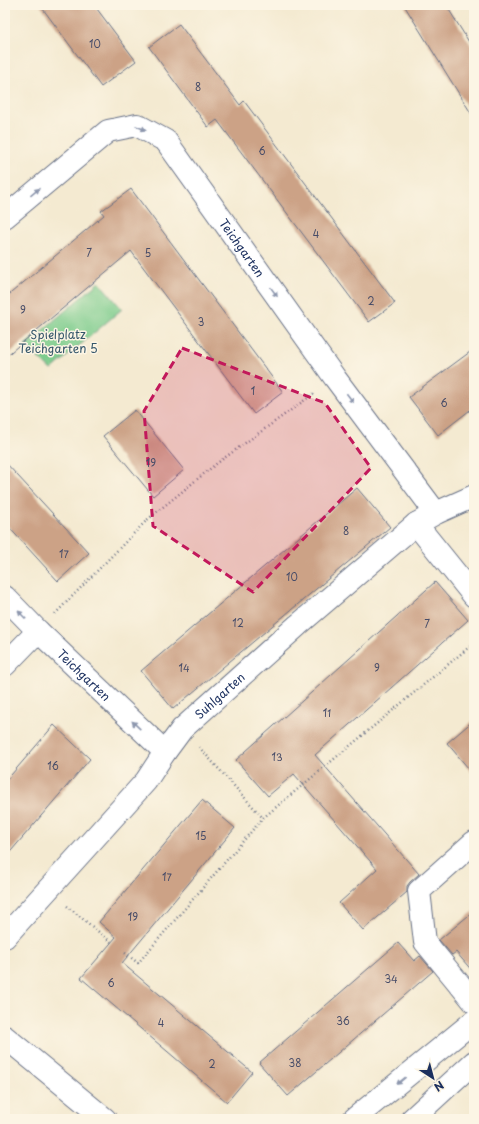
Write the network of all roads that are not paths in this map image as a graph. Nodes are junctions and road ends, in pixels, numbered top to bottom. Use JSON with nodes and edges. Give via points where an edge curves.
{"nodes":[{"id":1,"x":5,"y":217,"type":"edge"},
{"id":2,"x":474,"y":496,"type":"edge"},
{"id":3,"x":436,"y":513,"type":"junction"},
{"id":4,"x":416,"y":524,"type":"junction"},
{"id":5,"x":474,"y":596,"type":"edge"},
{"id":6,"x":5,"y":597,"type":"edge"},
{"id":7,"x":38,"y":631,"type":"junction"},
{"id":8,"x":5,"y":665,"type":"edge"},
{"id":9,"x":164,"y":752,"type":"junction"},
{"id":10,"x":474,"y":842,"type":"edge"},
{"id":11,"x":5,"y":937,"type":"edge"},
{"id":12,"x":474,"y":1002,"type":"edge"},
{"id":13,"x":474,"y":1021,"type":"edge"},
{"id":14,"x":5,"y":1037,"type":"edge"},
{"id":15,"x":465,"y":1042,"type":"edge"},
{"id":16,"x":474,"y":1062,"type":"edge"},
{"id":17,"x":105,"y":1119,"type":"edge"},
{"id":18,"x":354,"y":1119,"type":"edge"},
{"id":19,"x":412,"y":1119,"type":"edge"}],
"edges":[{"from":1,"to":3,"type":"street","name":"Teichgarten","one_way":true,"via":[[108,130],[137,125],[166,141]]},
{"from":2,"to":3,"type":"street","name":"Suhlgarten"},
{"from":3,"to":4,"type":"street","name":"Suhlgarten"},
{"from":4,"to":5,"type":"street"},
{"from":4,"to":9,"type":"street","name":"Suhlgarten","via":[[182,729]]},
{"from":7,"to":6,"type":"street","name":"Teichgarten","one_way":true},
{"from":7,"to":8,"type":"street"},
{"from":9,"to":7,"type":"street","name":"Teichgarten","one_way":true},
{"from":9,"to":11,"type":"street","name":"Suhlgarten","via":[[146,781]]},
{"from":10,"to":12,"type":"street","via":[[419,891],[425,942]]},
{"from":13,"to":15,"type":"street"},
{"from":14,"to":17,"type":"street"},
{"from":15,"to":18,"type":"street","one_way":true},
{"from":16,"to":19,"type":"street"}]}
